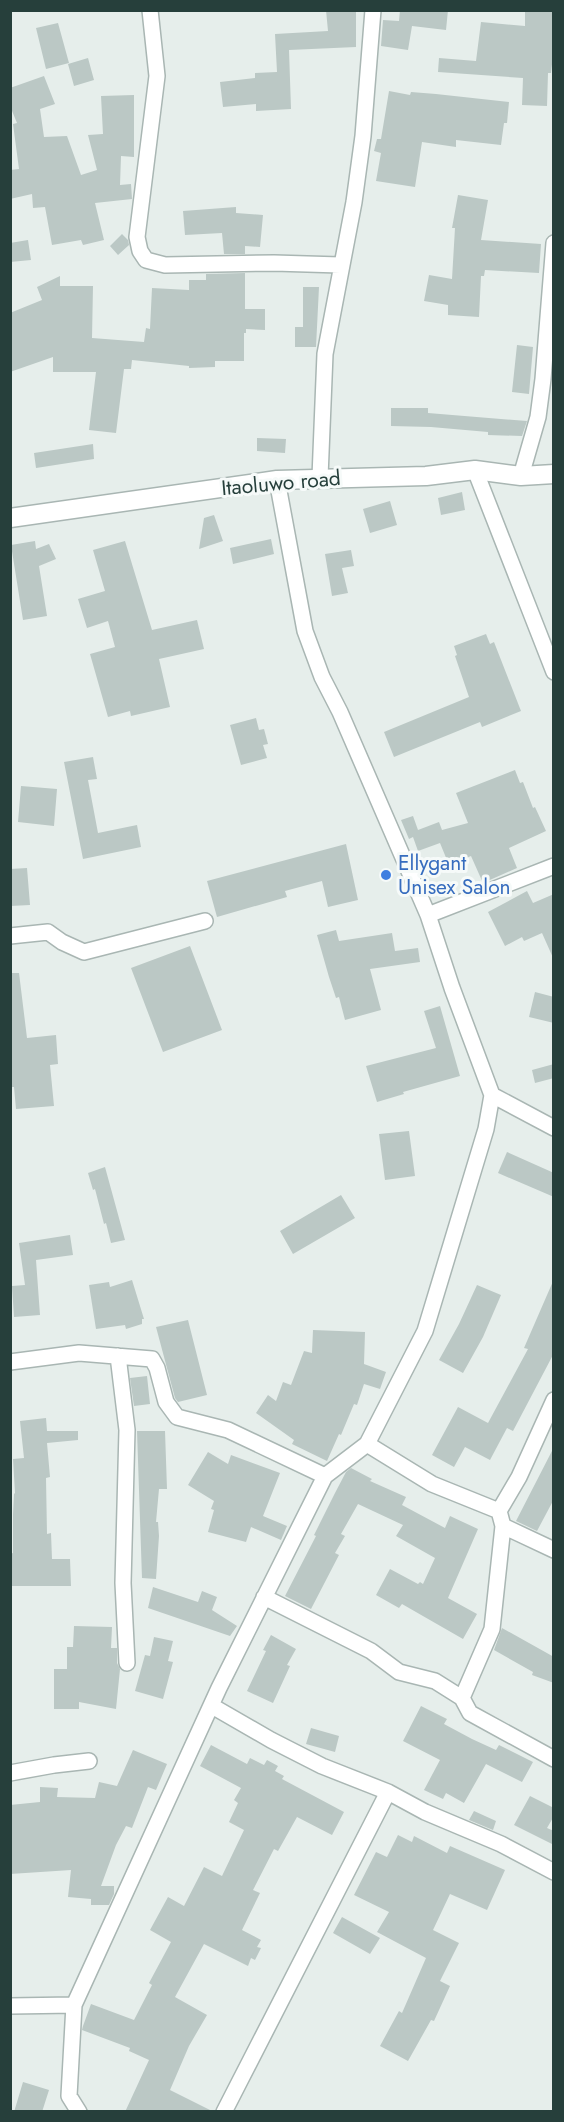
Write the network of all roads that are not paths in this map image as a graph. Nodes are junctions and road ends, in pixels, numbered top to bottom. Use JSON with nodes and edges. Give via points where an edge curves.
{"nodes":[{"id":1,"x":150,"y":10,"type":"edge"},
{"id":2,"x":373,"y":10,"type":"edge"},
{"id":3,"x":554,"y":243,"type":"edge"},
{"id":4,"x":340,"y":265,"type":"junction"},
{"id":5,"x":475,"y":470,"type":"junction"},
{"id":6,"x":554,"y":474,"type":"edge"},
{"id":7,"x":521,"y":476,"type":"junction"},
{"id":8,"x":320,"y":477,"type":"junction"},
{"id":9,"x":277,"y":480,"type":"junction"},
{"id":10,"x":10,"y":518,"type":"edge"},
{"id":11,"x":554,"y":672,"type":"edge"},
{"id":12,"x":554,"y":866,"type":"edge"},
{"id":13,"x":428,"y":915,"type":"junction"},
{"id":14,"x":204,"y":921,"type":"dead end"},
{"id":15,"x":10,"y":936,"type":"edge"},
{"id":16,"x":492,"y":1095,"type":"junction"},
{"id":17,"x":554,"y":1128,"type":"edge"},
{"id":18,"x":118,"y":1356,"type":"junction"},
{"id":19,"x":10,"y":1362,"type":"edge"},
{"id":20,"x":554,"y":1400,"type":"edge"},
{"id":21,"x":367,"y":1444,"type":"junction"},
{"id":22,"x":325,"y":1476,"type":"junction"},
{"id":23,"x":499,"y":1511,"type":"junction"},
{"id":24,"x":502,"y":1526,"type":"junction"},
{"id":25,"x":554,"y":1550,"type":"edge"},
{"id":26,"x":264,"y":1598,"type":"junction"},
{"id":27,"x":127,"y":1663,"type":"dead end"},
{"id":28,"x":462,"y":1698,"type":"junction"},
{"id":29,"x":212,"y":1706,"type":"junction"},
{"id":30,"x":554,"y":1759,"type":"edge"},
{"id":31,"x":89,"y":1761,"type":"dead end"},
{"id":32,"x":10,"y":1773,"type":"edge"},
{"id":33,"x":388,"y":1792,"type":"junction"},
{"id":34,"x":554,"y":1872,"type":"edge"},
{"id":35,"x":74,"y":2005,"type":"junction"},
{"id":36,"x":10,"y":2006,"type":"edge"},
{"id":37,"x":79,"y":2112,"type":"edge"},
{"id":38,"x":224,"y":2112,"type":"edge"}],
"edges":[{"from":1,"to":4,"type":"street","via":[[157,76],[137,237],[146,260],[165,265]]},
{"from":2,"to":4,"type":"street","via":[[363,136]]},
{"from":3,"to":7,"type":"street","via":[[541,397]]},
{"from":4,"to":8,"type":"street","via":[[325,354]]},
{"from":5,"to":7,"type":"street","name":"Itaoluwo road"},
{"from":5,"to":8,"type":"street","name":"Itaoluwo road","via":[[426,476]]},
{"from":5,"to":11,"type":"street"},
{"from":6,"to":7,"type":"street","name":"Itaoluwo road"},
{"from":8,"to":9,"type":"street","name":"Itaoluwo road"},
{"from":9,"to":10,"type":"street","name":"Itaoluwo road"},
{"from":9,"to":13,"type":"street","via":[[305,631]]},
{"from":12,"to":13,"type":"street"},
{"from":13,"to":16,"type":"street"},
{"from":14,"to":15,"type":"street","via":[[84,952],[48,932]]},
{"from":16,"to":17,"type":"street"},
{"from":16,"to":21,"type":"street","via":[[486,1129],[425,1331]]},
{"from":18,"to":19,"type":"street","via":[[79,1353]]},
{"from":18,"to":22,"type":"street","via":[[152,1359],[166,1402],[177,1417],[228,1430]]},
{"from":18,"to":27,"type":"street","via":[[128,1430],[123,1583]]},
{"from":20,"to":23,"type":"street"},
{"from":21,"to":22,"type":"street"},
{"from":21,"to":23,"type":"street","via":[[432,1484]]},
{"from":22,"to":26,"type":"street"},
{"from":23,"to":24,"type":"street"},
{"from":24,"to":25,"type":"street"},
{"from":24,"to":28,"type":"street","via":[[492,1629]]},
{"from":26,"to":28,"type":"street","via":[[371,1651],[399,1672],[435,1681]]},
{"from":26,"to":29,"type":"street"},
{"from":28,"to":30,"type":"street","via":[[470,1713]]},
{"from":29,"to":33,"type":"street","via":[[322,1766]]},
{"from":29,"to":35,"type":"street"},
{"from":31,"to":32,"type":"street"},
{"from":33,"to":34,"type":"street"},
{"from":33,"to":38,"type":"street"},
{"from":35,"to":36,"type":"street"},
{"from":35,"to":37,"type":"street","via":[[69,2096]]}]}
